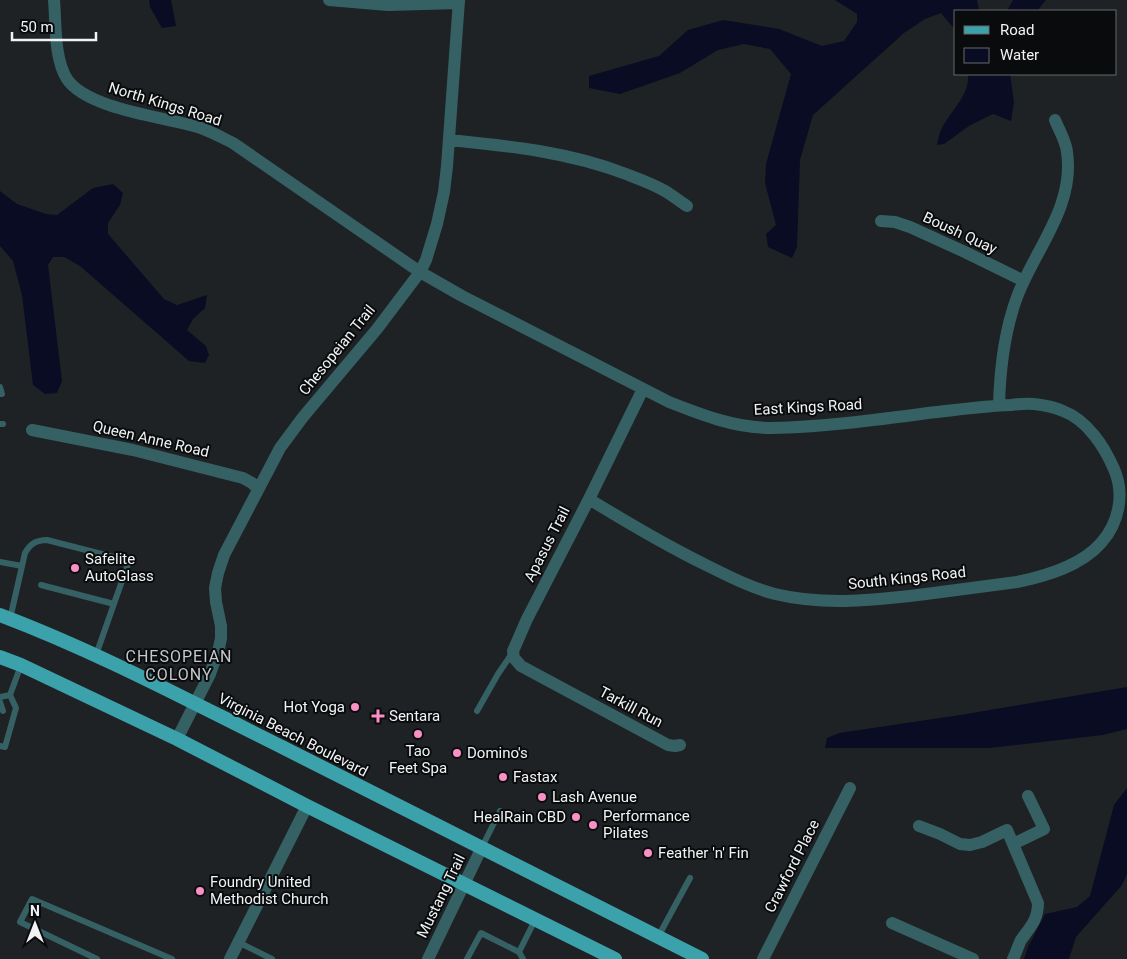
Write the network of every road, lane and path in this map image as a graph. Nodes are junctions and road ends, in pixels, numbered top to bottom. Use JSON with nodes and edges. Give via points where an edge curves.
{"nodes":[{"id":1,"x":54,"y":0,"type":"edge"},
{"id":2,"x":329,"y":0,"type":"edge"},
{"id":3,"x":459,"y":1,"type":"edge"},
{"id":4,"x":1055,"y":120,"type":"dead end"},
{"id":5,"x":449,"y":140,"type":"junction"},
{"id":6,"x":687,"y":206,"type":"dead end"},
{"id":7,"x":880,"y":221,"type":"dead end"},
{"id":8,"x":420,"y":272,"type":"junction"},
{"id":9,"x":1024,"y":281,"type":"junction"},
{"id":10,"x":0,"y":388,"type":"edge"},
{"id":11,"x":643,"y":390,"type":"junction"},
{"id":12,"x":0,"y":394,"type":"edge"},
{"id":13,"x":999,"y":405,"type":"junction"},
{"id":14,"x":32,"y":430,"type":"dead end"},
{"id":15,"x":1099,"y":442,"type":"joint"},
{"id":16,"x":258,"y":489,"type":"junction"},
{"id":17,"x":589,"y":499,"type":"junction"},
{"id":18,"x":1123,"y":503,"type":"edge"},
{"id":19,"x":0,"y":562,"type":"edge"},
{"id":20,"x":22,"y":566,"type":"junction"},
{"id":21,"x":40,"y":585,"type":"dead end"},
{"id":22,"x":114,"y":604,"type":"junction"},
{"id":23,"x":5,"y":617,"type":"edge"},
{"id":24,"x":514,"y":651,"type":"junction"},
{"id":25,"x":96,"y":655,"type":"junction"},
{"id":26,"x":0,"y":657,"type":"edge"},
{"id":27,"x":21,"y":665,"type":"junction"},
{"id":28,"x":10,"y":695,"type":"junction"},
{"id":29,"x":0,"y":697,"type":"edge"},
{"id":30,"x":0,"y":702,"type":"edge"},
{"id":31,"x":195,"y":703,"type":"junction"},
{"id":32,"x":3,"y":710,"type":"dead end"},
{"id":33,"x":477,"y":711,"type":"dead end"},
{"id":34,"x":177,"y":739,"type":"junction"},
{"id":35,"x":680,"y":745,"type":"dead end"},
{"id":36,"x":0,"y":746,"type":"edge"},
{"id":37,"x":850,"y":788,"type":"dead end"},
{"id":38,"x":1028,"y":796,"type":"dead end"},
{"id":39,"x":307,"y":806,"type":"junction"},
{"id":40,"x":500,"y":811,"type":"dead end"},
{"id":41,"x":919,"y":826,"type":"dead end"},
{"id":42,"x":1013,"y":844,"type":"junction"},
{"id":43,"x":482,"y":847,"type":"junction"},
{"id":44,"x":690,"y":878,"type":"dead end"},
{"id":45,"x":465,"y":884,"type":"junction"},
{"id":46,"x":536,"y":919,"type":"junction"},
{"id":47,"x":892,"y":923,"type":"dead end"},
{"id":48,"x":658,"y":937,"type":"junction"},
{"id":49,"x":238,"y":942,"type":"junction"},
{"id":50,"x":519,"y":952,"type":"junction"},
{"id":51,"x":264,"y":957,"type":"edge"},
{"id":52,"x":97,"y":959,"type":"edge"},
{"id":53,"x":172,"y":959,"type":"edge"},
{"id":54,"x":230,"y":959,"type":"edge"},
{"id":55,"x":272,"y":959,"type":"edge"},
{"id":56,"x":428,"y":959,"type":"edge"},
{"id":57,"x":467,"y":959,"type":"edge"},
{"id":58,"x":523,"y":959,"type":"edge"},
{"id":59,"x":613,"y":959,"type":"edge"},
{"id":60,"x":702,"y":959,"type":"edge"},
{"id":61,"x":763,"y":959,"type":"edge"},
{"id":62,"x":974,"y":959,"type":"edge"},
{"id":63,"x":1013,"y":959,"type":"edge"}],
"edges":[{"from":1,"to":8,"type":"street","name":"North Kings Road","via":[[62,69],[74,87],[114,106],[197,127],[233,143],[258,169]]},
{"from":2,"to":3,"type":"street","via":[[388,5]]},
{"from":3,"to":5,"type":"street","name":"Chesopeian Trail"},
{"from":4,"to":9,"type":"street","via":[[1067,151],[1066,190],[1052,229]]},
{"from":5,"to":6,"type":"street","via":[[497,144],[574,157],[638,178]]},
{"from":5,"to":8,"type":"street","name":"Chesopeian Trail","via":[[437,224]]},
{"from":7,"to":9,"type":"street","name":"Boush Quay","via":[[910,227]]},
{"from":8,"to":11,"type":"street","name":"East Kings Road"},
{"from":8,"to":16,"type":"street","name":"Chesopeian Trail","via":[[297,425],[280,448]]},
{"from":9,"to":13,"type":"street","via":[[1007,328]]},
{"from":10,"to":12,"type":"lane"},
{"from":11,"to":13,"type":"street","name":"East Kings Road","via":[[710,418],[770,428]]},
{"from":11,"to":17,"type":"street","name":"Apasus Trail"},
{"from":13,"to":15,"type":"street","name":"East Kings Road","via":[[1049,406],[1074,416]]},
{"from":14,"to":16,"type":"street","name":"Queen Anne Road","via":[[132,450],[243,478]]},
{"from":15,"to":18,"type":"street","name":"South Kings Road","via":[[1116,472]]},
{"from":16,"to":31,"type":"street","name":"Chesopeian Trail","via":[[218,573],[215,588],[221,638],[210,674]]},
{"from":17,"to":18,"type":"street","name":"South Kings Road","via":[[683,554],[751,586],[783,595],[834,602],[998,585],[1054,573],[1097,547],[1108,535]]},
{"from":17,"to":24,"type":"street","name":"Apasus Trail","via":[[527,619]]},
{"from":19,"to":20,"type":"lane"},
{"from":20,"to":22,"type":"lane","via":[[28,547],[40,540],[129,561]]},
{"from":20,"to":23,"type":"lane"},
{"from":21,"to":22,"type":"lane"},
{"from":22,"to":25,"type":"lane"},
{"from":23,"to":25,"type":"main road","name":"Virginia Beach Boulevard"},
{"from":24,"to":33,"type":"lane"},
{"from":24,"to":35,"type":"street","name":"Tarkill Run","via":[[518,664],[668,745]]},
{"from":25,"to":31,"type":"main road","name":"Virginia Beach Boulevard"},
{"from":26,"to":27,"type":"main road"},
{"from":27,"to":28,"type":"lane"},
{"from":27,"to":34,"type":"main road"},
{"from":28,"to":29,"type":"lane"},
{"from":28,"to":36,"type":"lane","via":[[16,708],[5,747]]},
{"from":30,"to":32,"type":"lane"},
{"from":31,"to":34,"type":"street","name":"Chesopeian Trail"},
{"from":31,"to":43,"type":"main road","name":"Virginia Beach Boulevard"},
{"from":34,"to":39,"type":"main road"},
{"from":37,"to":61,"type":"street","name":"Crawford Place"},
{"from":38,"to":42,"type":"street","via":[[1044,829]]},
{"from":39,"to":45,"type":"main road"},
{"from":39,"to":49,"type":"street"},
{"from":40,"to":43,"type":"lane"},
{"from":41,"to":42,"type":"street","via":[[960,844],[970,845],[1007,830]]},
{"from":42,"to":63,"type":"street","via":[[1038,903],[1038,911]]},
{"from":43,"to":45,"type":"street","name":"Mustang Trail"},
{"from":43,"to":48,"type":"main road","name":"Virginia Beach Boulevard"},
{"from":44,"to":48,"type":"lane"},
{"from":45,"to":46,"type":"main road"},
{"from":45,"to":56,"type":"street","name":"Mustang Trail"},
{"from":46,"to":50,"type":"lane"},
{"from":46,"to":59,"type":"main road"},
{"from":47,"to":62,"type":"street"},
{"from":48,"to":60,"type":"main road","name":"Virginia Beach Boulevard"},
{"from":49,"to":51,"type":"lane"},
{"from":49,"to":54,"type":"street"},
{"from":50,"to":57,"type":"lane","via":[[481,934]]},
{"from":50,"to":58,"type":"lane"},
{"from":51,"to":55,"type":"lane"},
{"from":52,"to":53,"type":"lane","via":[[20,922],[32,899]]}]}
